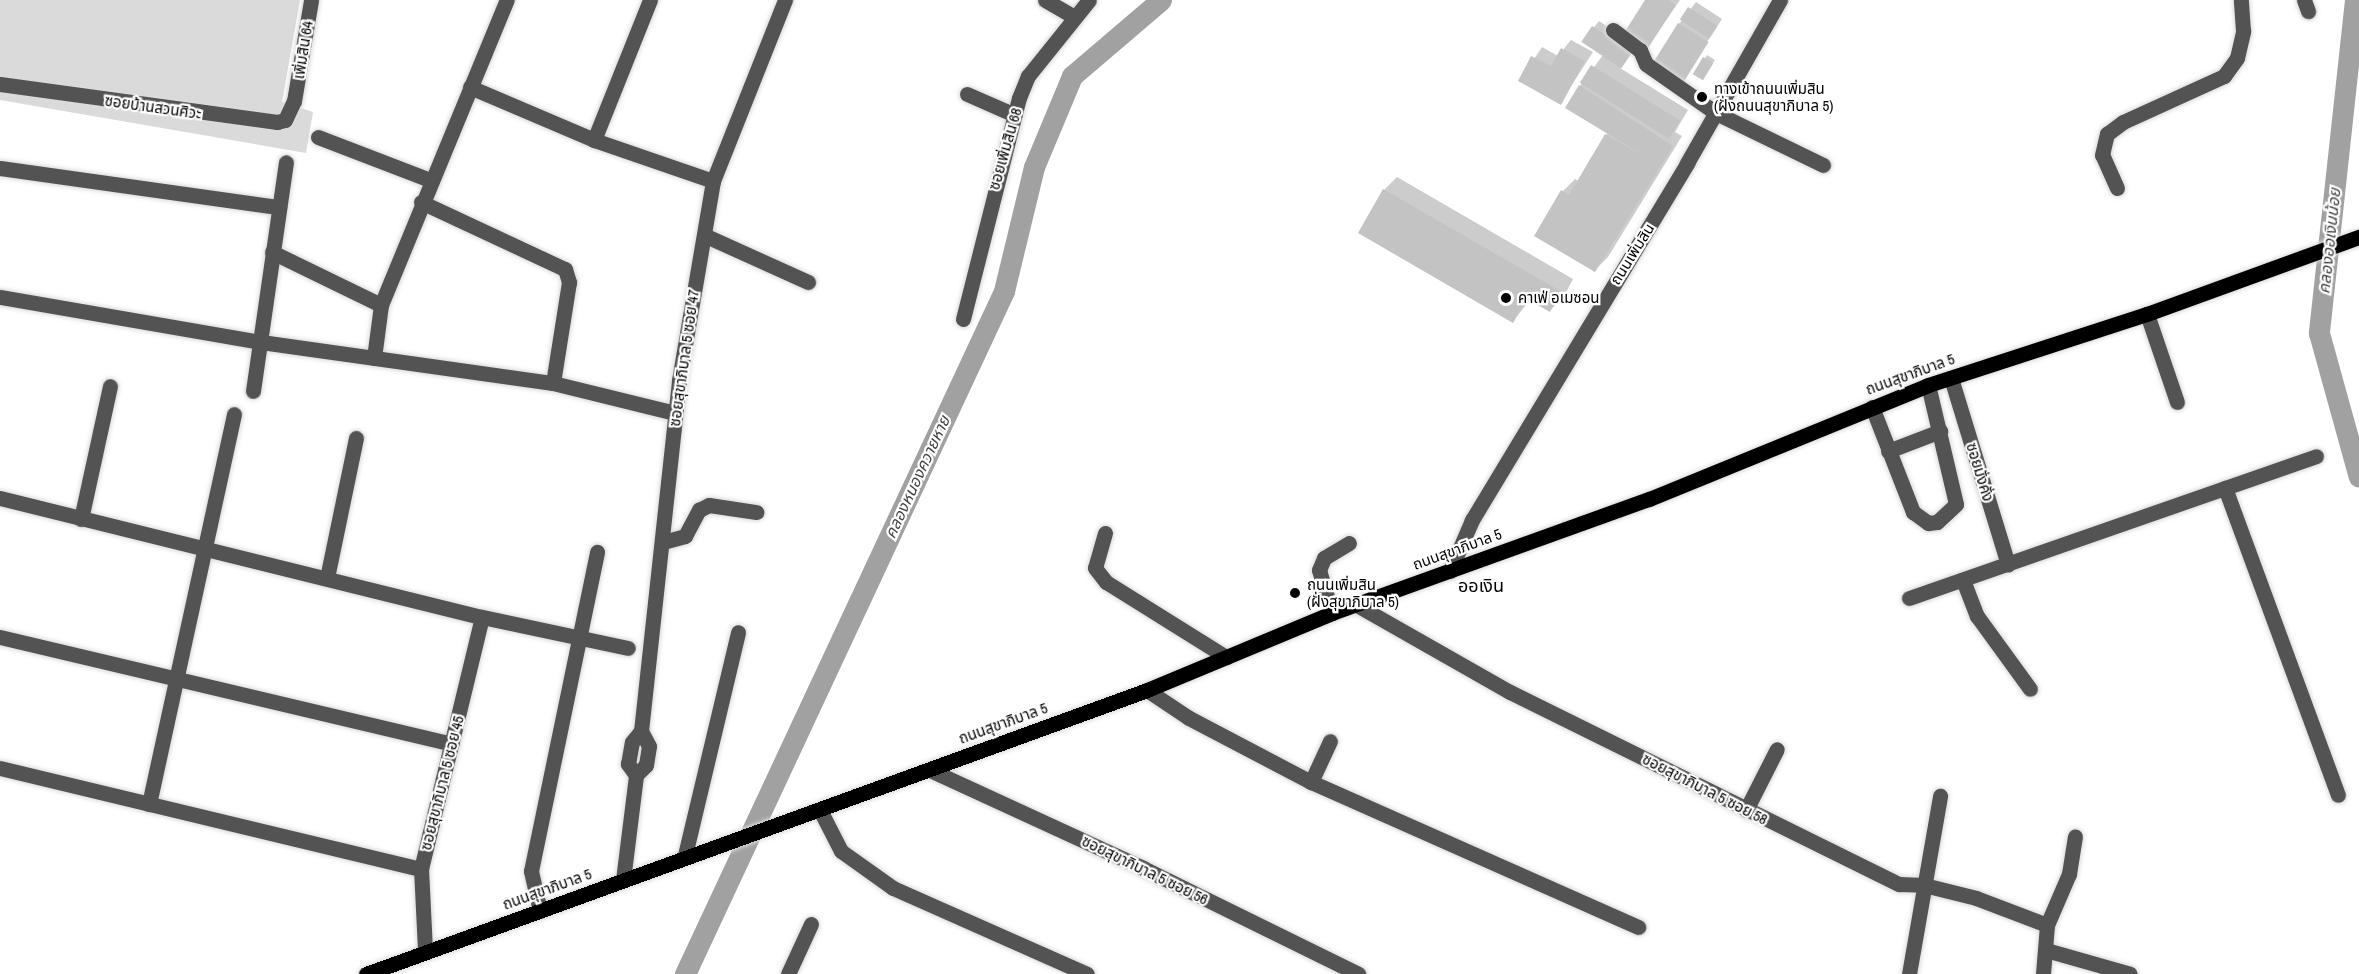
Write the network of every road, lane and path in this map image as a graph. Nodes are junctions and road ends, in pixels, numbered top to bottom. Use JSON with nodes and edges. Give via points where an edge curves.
{"nodes":[{"id":1,"x":311,"y":0,"type":"edge"},
{"id":2,"x":507,"y":0,"type":"edge"},
{"id":3,"x":650,"y":0,"type":"edge"},
{"id":4,"x":785,"y":0,"type":"edge"},
{"id":5,"x":1045,"y":0,"type":"edge"},
{"id":6,"x":1089,"y":0,"type":"edge"},
{"id":7,"x":1780,"y":0,"type":"edge"},
{"id":8,"x":2241,"y":0,"type":"edge"},
{"id":9,"x":1075,"y":17,"type":"junction"},
{"id":10,"x":1612,"y":30,"type":"dead end"},
{"id":11,"x":0,"y":84,"type":"edge"},
{"id":12,"x":470,"y":87,"type":"junction"},
{"id":13,"x":968,"y":94,"type":"dead end"},
{"id":14,"x":294,"y":101,"type":"joint"},
{"id":15,"x":1716,"y":113,"type":"junction"},
{"id":16,"x":1015,"y":115,"type":"junction"},
{"id":17,"x":318,"y":137,"type":"dead end"},
{"id":18,"x":594,"y":140,"type":"junction"},
{"id":19,"x":286,"y":162,"type":"dead end"},
{"id":20,"x":1823,"y":165,"type":"dead end"},
{"id":21,"x":0,"y":168,"type":"edge"},
{"id":22,"x":430,"y":180,"type":"junction"},
{"id":23,"x":713,"y":181,"type":"junction"},
{"id":24,"x":2117,"y":188,"type":"dead end"},
{"id":25,"x":421,"y":202,"type":"junction"},
{"id":26,"x":279,"y":207,"type":"junction"},
{"id":27,"x":706,"y":236,"type":"junction"},
{"id":28,"x":2358,"y":238,"type":"edge"},
{"id":29,"x":272,"y":252,"type":"junction"},
{"id":30,"x":808,"y":282,"type":"dead end"},
{"id":31,"x":0,"y":297,"type":"edge"},
{"id":32,"x":381,"y":305,"type":"junction"},
{"id":33,"x":2147,"y":314,"type":"junction"},
{"id":34,"x":963,"y":319,"type":"dead end"},
{"id":35,"x":261,"y":342,"type":"junction"},
{"id":36,"x":374,"y":358,"type":"junction"},
{"id":37,"x":1951,"y":378,"type":"junction"},
{"id":38,"x":553,"y":383,"type":"junction"},
{"id":39,"x":1928,"y":385,"type":"junction"},
{"id":40,"x":110,"y":386,"type":"dead end"},
{"id":41,"x":253,"y":391,"type":"dead end"},
{"id":42,"x":2178,"y":402,"type":"dead end"},
{"id":43,"x":1872,"y":407,"type":"junction"},
{"id":44,"x":234,"y":414,"type":"dead end"},
{"id":45,"x":675,"y":414,"type":"junction"},
{"id":46,"x":1940,"y":431,"type":"junction"},
{"id":47,"x":356,"y":438,"type":"dead end"},
{"id":48,"x":1888,"y":451,"type":"junction"},
{"id":49,"x":2316,"y":456,"type":"dead end"},
{"id":50,"x":2225,"y":488,"type":"junction"},
{"id":51,"x":0,"y":498,"type":"edge"},
{"id":52,"x":756,"y":512,"type":"dead end"},
{"id":53,"x":81,"y":519,"type":"junction"},
{"id":54,"x":1105,"y":533,"type":"dead end"},
{"id":55,"x":663,"y":542,"type":"junction"},
{"id":56,"x":1350,"y":543,"type":"dead end"},
{"id":57,"x":204,"y":549,"type":"junction"},
{"id":58,"x":597,"y":552,"type":"dead end"},
{"id":59,"x":2008,"y":565,"type":"junction"},
{"id":60,"x":1450,"y":571,"type":"junction"},
{"id":61,"x":327,"y":578,"type":"junction"},
{"id":62,"x":1963,"y":580,"type":"junction"},
{"id":63,"x":1909,"y":598,"type":"dead end"},
{"id":64,"x":1355,"y":604,"type":"junction"},
{"id":65,"x":1332,"y":613,"type":"junction"},
{"id":66,"x":482,"y":617,"type":"junction"},
{"id":67,"x":738,"y":632,"type":"dead end"},
{"id":68,"x":0,"y":637,"type":"edge"},
{"id":69,"x":579,"y":639,"type":"junction"},
{"id":70,"x":628,"y":648,"type":"dead end"},
{"id":71,"x":1226,"y":657,"type":"junction"},
{"id":72,"x":178,"y":679,"type":"junction"},
{"id":73,"x":2030,"y":689,"type":"dead end"},
{"id":74,"x":1147,"y":690,"type":"junction"},
{"id":75,"x":1330,"y":741,"type":"dead end"},
{"id":76,"x":451,"y":744,"type":"junction"},
{"id":77,"x":1777,"y":749,"type":"dead end"},
{"id":78,"x":0,"y":768,"type":"edge"},
{"id":79,"x":930,"y":770,"type":"junction"},
{"id":80,"x":1311,"y":782,"type":"junction"},
{"id":81,"x":1940,"y":795,"type":"dead end"},
{"id":82,"x":2338,"y":795,"type":"dead end"},
{"id":83,"x":149,"y":804,"type":"junction"},
{"id":84,"x":820,"y":810,"type":"junction"},
{"id":85,"x":1746,"y":810,"type":"junction"},
{"id":86,"x":2075,"y":836,"type":"dead end"},
{"id":87,"x":685,"y":855,"type":"junction"},
{"id":88,"x":421,"y":869,"type":"junction"},
{"id":89,"x":624,"y":880,"type":"junction"},
{"id":90,"x":1924,"y":885,"type":"junction"},
{"id":91,"x":540,"y":911,"type":"junction"},
{"id":92,"x":811,"y":924,"type":"dead end"},
{"id":93,"x":2047,"y":925,"type":"junction"},
{"id":94,"x":1638,"y":927,"type":"dead end"},
{"id":95,"x":424,"y":950,"type":"junction"},
{"id":96,"x":2046,"y":950,"type":"junction"},
{"id":97,"x":2110,"y":972,"type":"edge"},
{"id":98,"x":366,"y":974,"type":"edge"},
{"id":99,"x":788,"y":974,"type":"edge"},
{"id":100,"x":1087,"y":974,"type":"edge"},
{"id":101,"x":1358,"y":974,"type":"edge"},
{"id":102,"x":1909,"y":974,"type":"edge"},
{"id":103,"x":2043,"y":974,"type":"edge"},
{"id":104,"x":2130,"y":974,"type":"edge"}],
"edges":[{"from":1,"to":14,"type":"street","name":"เพิ่มสิน 64"},
{"from":2,"to":12,"type":"street"},
{"from":3,"to":18,"type":"street"},
{"from":4,"to":23,"type":"street","name":"ซอยสุขาภิบาล 5 ซอย 47"},
{"from":5,"to":9,"type":"street"},
{"from":6,"to":9,"type":"street","name":"ซอยเพิ่มสิน 68"},
{"from":7,"to":15,"type":"street","name":"ถนนเพิ่มสิน"},
{"from":8,"to":24,"type":"street","via":[[2243,31],[2236,58],[2224,76],[2123,122],[2107,135],[2102,156]]},
{"from":9,"to":16,"type":"street","name":"ซอยเพิ่มสิน 68","via":[[1028,76]]},
{"from":10,"to":15,"type":"street","via":[[1640,50],[1646,64]]},
{"from":11,"to":14,"type":"street","name":"ซอยบ้านสวนศิวะ","via":[[267,124],[285,120]]},
{"from":12,"to":18,"type":"street"},
{"from":12,"to":22,"type":"street"},
{"from":13,"to":16,"type":"street"},
{"from":15,"to":20,"type":"street"},
{"from":15,"to":60,"type":"street","name":"ถนนเพิ่มสิน","via":[[1526,427],[1472,520]]},
{"from":16,"to":34,"type":"street","name":"ซอยเพิ่มสิน 68","via":[[999,162]]},
{"from":17,"to":22,"type":"street"},
{"from":18,"to":23,"type":"street"},
{"from":19,"to":26,"type":"street"},
{"from":21,"to":26,"type":"street"},
{"from":22,"to":25,"type":"street"},
{"from":23,"to":27,"type":"street","name":"ซอยสุขาภิบาล 5 ซอย 47"},
{"from":25,"to":32,"type":"street"},
{"from":25,"to":38,"type":"street","via":[[565,269],[569,282]]},
{"from":26,"to":29,"type":"street"},
{"from":27,"to":30,"type":"street"},
{"from":27,"to":45,"type":"street","name":"ซอยสุขาภิบาล 5 ซอย 47"},
{"from":28,"to":33,"type":"main road","name":"ถนนสุขาภิบาล 5"},
{"from":29,"to":32,"type":"street"},
{"from":29,"to":35,"type":"street"},
{"from":31,"to":35,"type":"street"},
{"from":32,"to":36,"type":"street"},
{"from":33,"to":37,"type":"main road","name":"ถนนสุขาภิบาล 5"},
{"from":33,"to":42,"type":"street"},
{"from":35,"to":36,"type":"street"},
{"from":35,"to":41,"type":"street"},
{"from":36,"to":38,"type":"street"},
{"from":37,"to":39,"type":"main road","name":"ถนนสุขาภิบาล 5"},
{"from":37,"to":59,"type":"street","name":"ซอยมั่งคั่ง"},
{"from":38,"to":45,"type":"street"},
{"from":39,"to":43,"type":"main road","name":"ถนนสุขาภิบาล 5"},
{"from":39,"to":46,"type":"street"},
{"from":40,"to":53,"type":"street"},
{"from":43,"to":48,"type":"street"},
{"from":43,"to":60,"type":"main road","name":"ถนนสุขาภิบาล 5","via":[[1649,499]]},
{"from":44,"to":57,"type":"street"},
{"from":45,"to":55,"type":"street","name":"ซอยสุขาภิบาล 5 ซอย 47"},
{"from":46,"to":48,"type":"street"},
{"from":46,"to":48,"type":"street","via":[[1956,504],[1937,522],[1928,524],[1913,512]]},
{"from":47,"to":61,"type":"street"},
{"from":49,"to":50,"type":"street"},
{"from":50,"to":59,"type":"street"},
{"from":50,"to":82,"type":"street"},
{"from":51,"to":53,"type":"street"},
{"from":52,"to":55,"type":"street","via":[[709,505],[699,510],[685,536]]},
{"from":53,"to":57,"type":"street"},
{"from":54,"to":71,"type":"street","via":[[1095,568],[1106,582]]},
{"from":55,"to":89,"type":"street","name":"ซอยสุขาภิบาล 5 ซอย 47","via":[[641,731],[649,746],[646,765],[636,775]]},
{"from":56,"to":65,"type":"street","via":[[1324,558],[1319,570]]},
{"from":57,"to":61,"type":"street"},
{"from":57,"to":72,"type":"street"},
{"from":58,"to":69,"type":"street"},
{"from":59,"to":62,"type":"street"},
{"from":60,"to":64,"type":"main road","name":"ถนนสุขาภิบาล 5"},
{"from":61,"to":66,"type":"street"},
{"from":62,"to":63,"type":"street"},
{"from":62,"to":73,"type":"street","via":[[1977,616]]},
{"from":64,"to":65,"type":"main road","name":"ถนนสุขาภิบาล 5"},
{"from":64,"to":85,"type":"street","name":"ซอยสุขาภิบาล 5 ซอย 58","via":[[1510,692]]},
{"from":65,"to":71,"type":"main road","name":"ถนนสุขาภิบาล 5"},
{"from":66,"to":69,"type":"street"},
{"from":66,"to":76,"type":"street","name":"ซอยสุขาภิบาล 5 ซอย 45"},
{"from":67,"to":87,"type":"street"},
{"from":68,"to":72,"type":"street"},
{"from":69,"to":70,"type":"street"},
{"from":69,"to":91,"type":"street","via":[[531,871]]},
{"from":71,"to":74,"type":"main road","name":"ถนนสุขาภิบาล 5"},
{"from":72,"to":76,"type":"street"},
{"from":72,"to":83,"type":"street"},
{"from":74,"to":79,"type":"main road","name":"ถนนสุขาภิบาล 5"},
{"from":74,"to":80,"type":"street","via":[[1189,718]]},
{"from":75,"to":80,"type":"street"},
{"from":76,"to":88,"type":"street","name":"ซอยสุขาภิบาล 5 ซอย 45"},
{"from":77,"to":85,"type":"street"},
{"from":78,"to":83,"type":"street"},
{"from":79,"to":84,"type":"main road","name":"ถนนสุขาภิบาล 5"},
{"from":79,"to":101,"type":"street","name":"ซอยสุขาภิบาล 5 ซอย 56"},
{"from":80,"to":94,"type":"street"},
{"from":81,"to":90,"type":"street"},
{"from":83,"to":88,"type":"street"},
{"from":84,"to":87,"type":"main road","name":"ถนนสุขาภิบาล 5"},
{"from":84,"to":100,"type":"street","via":[[841,851],[893,888]]},
{"from":85,"to":90,"type":"street","name":"ซอยสุขาภิบาล 5 ซอย 58","via":[[1899,884]]},
{"from":86,"to":93,"type":"street","via":[[2068,874]]},
{"from":87,"to":89,"type":"main road","name":"ถนนสุขาภิบาล 5"},
{"from":88,"to":95,"type":"street","name":"ซอยสุขาภิบาล 5 ซอย 45"},
{"from":89,"to":91,"type":"main road","name":"ถนนสุขาภิบาล 5"},
{"from":90,"to":93,"type":"street","name":"ซอยสุขาภิบาล 5 ซอย 58","via":[[1976,897]]},
{"from":90,"to":102,"type":"street"},
{"from":91,"to":95,"type":"main road","name":"ถนนสุขาภิบาล 5"},
{"from":92,"to":99,"type":"street"},
{"from":93,"to":96,"type":"street"},
{"from":95,"to":98,"type":"main road","name":"ถนนสุขาภิบาล 5"},
{"from":96,"to":97,"type":"street"},
{"from":96,"to":103,"type":"street"},
{"from":97,"to":104,"type":"street"}]}
